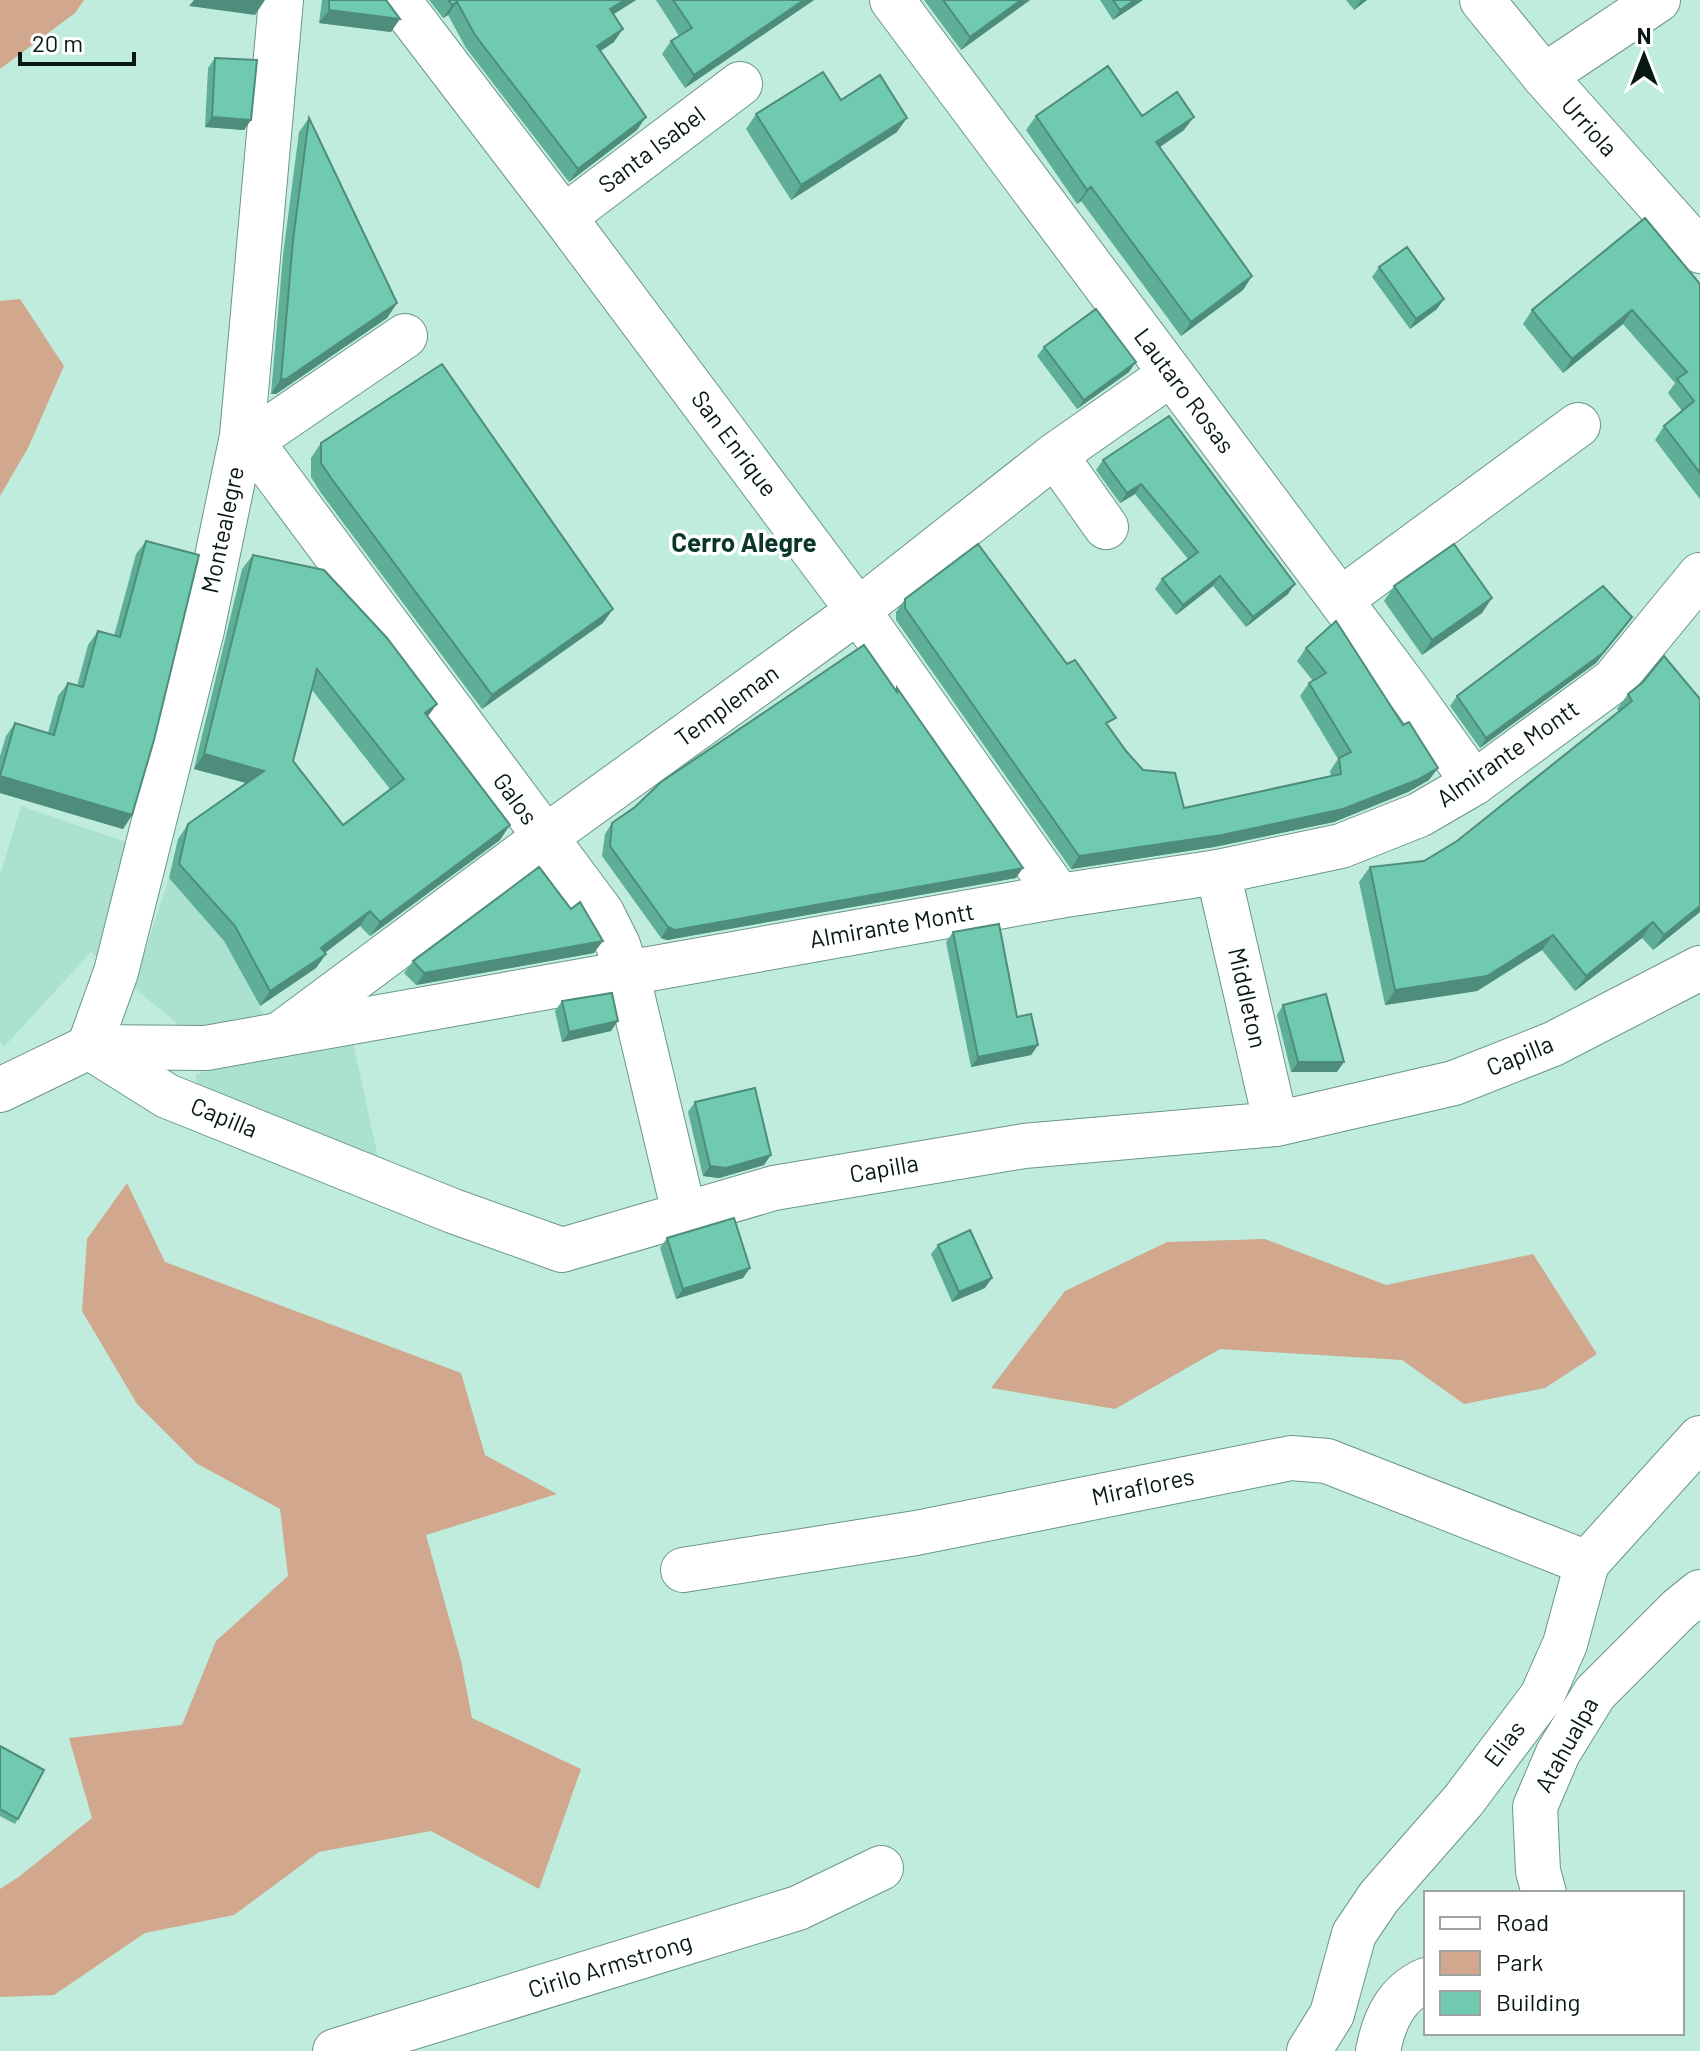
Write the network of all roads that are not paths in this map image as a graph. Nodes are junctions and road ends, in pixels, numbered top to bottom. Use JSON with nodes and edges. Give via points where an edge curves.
{"nodes":[{"id":1,"x":281,"y":0,"type":"edge"},
{"id":2,"x":398,"y":0,"type":"edge"},
{"id":3,"x":892,"y":0,"type":"edge"},
{"id":4,"x":1482,"y":0,"type":"edge"},
{"id":5,"x":1658,"y":0,"type":"edge"},
{"id":6,"x":1544,"y":76,"type":"junction"},
{"id":7,"x":740,"y":84,"type":"dead end"},
{"id":8,"x":564,"y":217,"type":"junction"},
{"id":9,"x":1700,"y":251,"type":"edge"},
{"id":10,"x":405,"y":336,"type":"dead end"},
{"id":11,"x":1171,"y":374,"type":"junction"},
{"id":12,"x":1578,"y":425,"type":"dead end"},
{"id":13,"x":247,"y":439,"type":"junction"},
{"id":14,"x":1055,"y":455,"type":"junction"},
{"id":15,"x":1106,"y":527,"type":"dead end"},
{"id":16,"x":1700,"y":577,"type":"edge"},
{"id":17,"x":1340,"y":600,"type":"junction"},
{"id":18,"x":857,"y":609,"type":"junction"},
{"id":19,"x":1474,"y":783,"type":"junction"},
{"id":20,"x":544,"y":838,"type":"junction"},
{"id":21,"x":1218,"y":872,"type":"junction"},
{"id":22,"x":1059,"y":896,"type":"junction"},
{"id":23,"x":1700,"y":968,"type":"edge"},
{"id":24,"x":627,"y":973,"type":"junction"},
{"id":25,"x":279,"y":1035,"type":"junction"},
{"id":26,"x":89,"y":1047,"type":"junction"},
{"id":27,"x":0,"y":1090,"type":"edge"},
{"id":28,"x":1276,"y":1124,"type":"junction"},
{"id":29,"x":684,"y":1213,"type":"junction"},
{"id":30,"x":1700,"y":1438,"type":"edge"},
{"id":31,"x":1587,"y":1563,"type":"junction"},
{"id":32,"x":683,"y":1570,"type":"dead end"},
{"id":33,"x":1700,"y":1592,"type":"edge"},
{"id":34,"x":1666,"y":1623,"type":"junction"},
{"id":35,"x":1542,"y":1696,"type":"junction"},
{"id":36,"x":881,"y":1868,"type":"dead end"},
{"id":37,"x":1543,"y":1891,"type":"edge"},
{"id":38,"x":1424,"y":1981,"type":"edge"},
{"id":39,"x":335,"y":2051,"type":"edge"},
{"id":40,"x":1309,"y":2051,"type":"edge"},
{"id":41,"x":1378,"y":2051,"type":"edge"}],
"edges":[{"from":1,"to":13,"type":"street","name":"Montealegre"},
{"from":2,"to":8,"type":"street","name":"San Enrique"},
{"from":3,"to":11,"type":"street","name":"Lautaro Rosas"},
{"from":4,"to":6,"type":"street","name":"Urriola"},
{"from":5,"to":6,"type":"street"},
{"from":6,"to":9,"type":"street","name":"Urriola"},
{"from":7,"to":8,"type":"street","name":"Santa Isabel"},
{"from":8,"to":18,"type":"street","name":"San Enrique"},
{"from":10,"to":13,"type":"street"},
{"from":11,"to":14,"type":"street","name":"Templeman"},
{"from":11,"to":17,"type":"street","name":"Lautaro Rosas"},
{"from":12,"to":17,"type":"street"},
{"from":13,"to":20,"type":"street","name":"Galos"},
{"from":13,"to":26,"type":"street","name":"Montealegre","via":[[116,972]]},
{"from":14,"to":15,"type":"street"},
{"from":14,"to":18,"type":"street","name":"Templeman"},
{"from":16,"to":19,"type":"street","name":"Almirante Montt","via":[[1613,681]]},
{"from":17,"to":19,"type":"street","name":"Lautaro Rosas"},
{"from":18,"to":20,"type":"street","name":"Templeman"},
{"from":18,"to":22,"type":"street","name":"San Enrique"},
{"from":19,"to":21,"type":"street","name":"Almirante Montt","via":[[1419,815],[1341,846]]},
{"from":20,"to":24,"type":"street","name":"Galos","via":[[602,913]]},
{"from":20,"to":25,"type":"street","name":"Templeman"},
{"from":21,"to":22,"type":"street","name":"Almirante Montt"},
{"from":21,"to":28,"type":"street","name":"Middleton"},
{"from":22,"to":24,"type":"street","name":"Almirante Montt"},
{"from":23,"to":28,"type":"street","name":"Capilla","via":[[1553,1044],[1454,1083]]},
{"from":24,"to":25,"type":"street","name":"Almirante Montt"},
{"from":24,"to":29,"type":"street","name":"Galos"},
{"from":25,"to":26,"type":"street","name":"Almirante Montt","via":[[206,1048]]},
{"from":26,"to":27,"type":"street","name":"Almirante Montt"},
{"from":26,"to":29,"type":"street","name":"Capilla","via":[[167,1096],[562,1250]]},
{"from":28,"to":29,"type":"street","name":"Capilla","via":[[982,1152],[774,1188]]},
{"from":30,"to":31,"type":"street","name":"Elias"},
{"from":31,"to":32,"type":"street","name":"Miraflores","via":[[1327,1461],[1291,1458],[916,1533]]},
{"from":31,"to":35,"type":"street","name":"Elias","via":[[1565,1644]]},
{"from":33,"to":34,"type":"street","name":"Atahualpa"},
{"from":34,"to":35,"type":"street"},
{"from":34,"to":37,"type":"street","name":"Atahualpa","via":[[1595,1693],[1558,1753],[1535,1807]]},
{"from":35,"to":40,"type":"street","name":"Elias","via":[[1354,1934],[1332,2014]]},
{"from":36,"to":39,"type":"street","name":"Cirilo Armstrong","via":[[798,1908]]},
{"from":38,"to":41,"type":"street","via":[[1393,2007]]}]}
